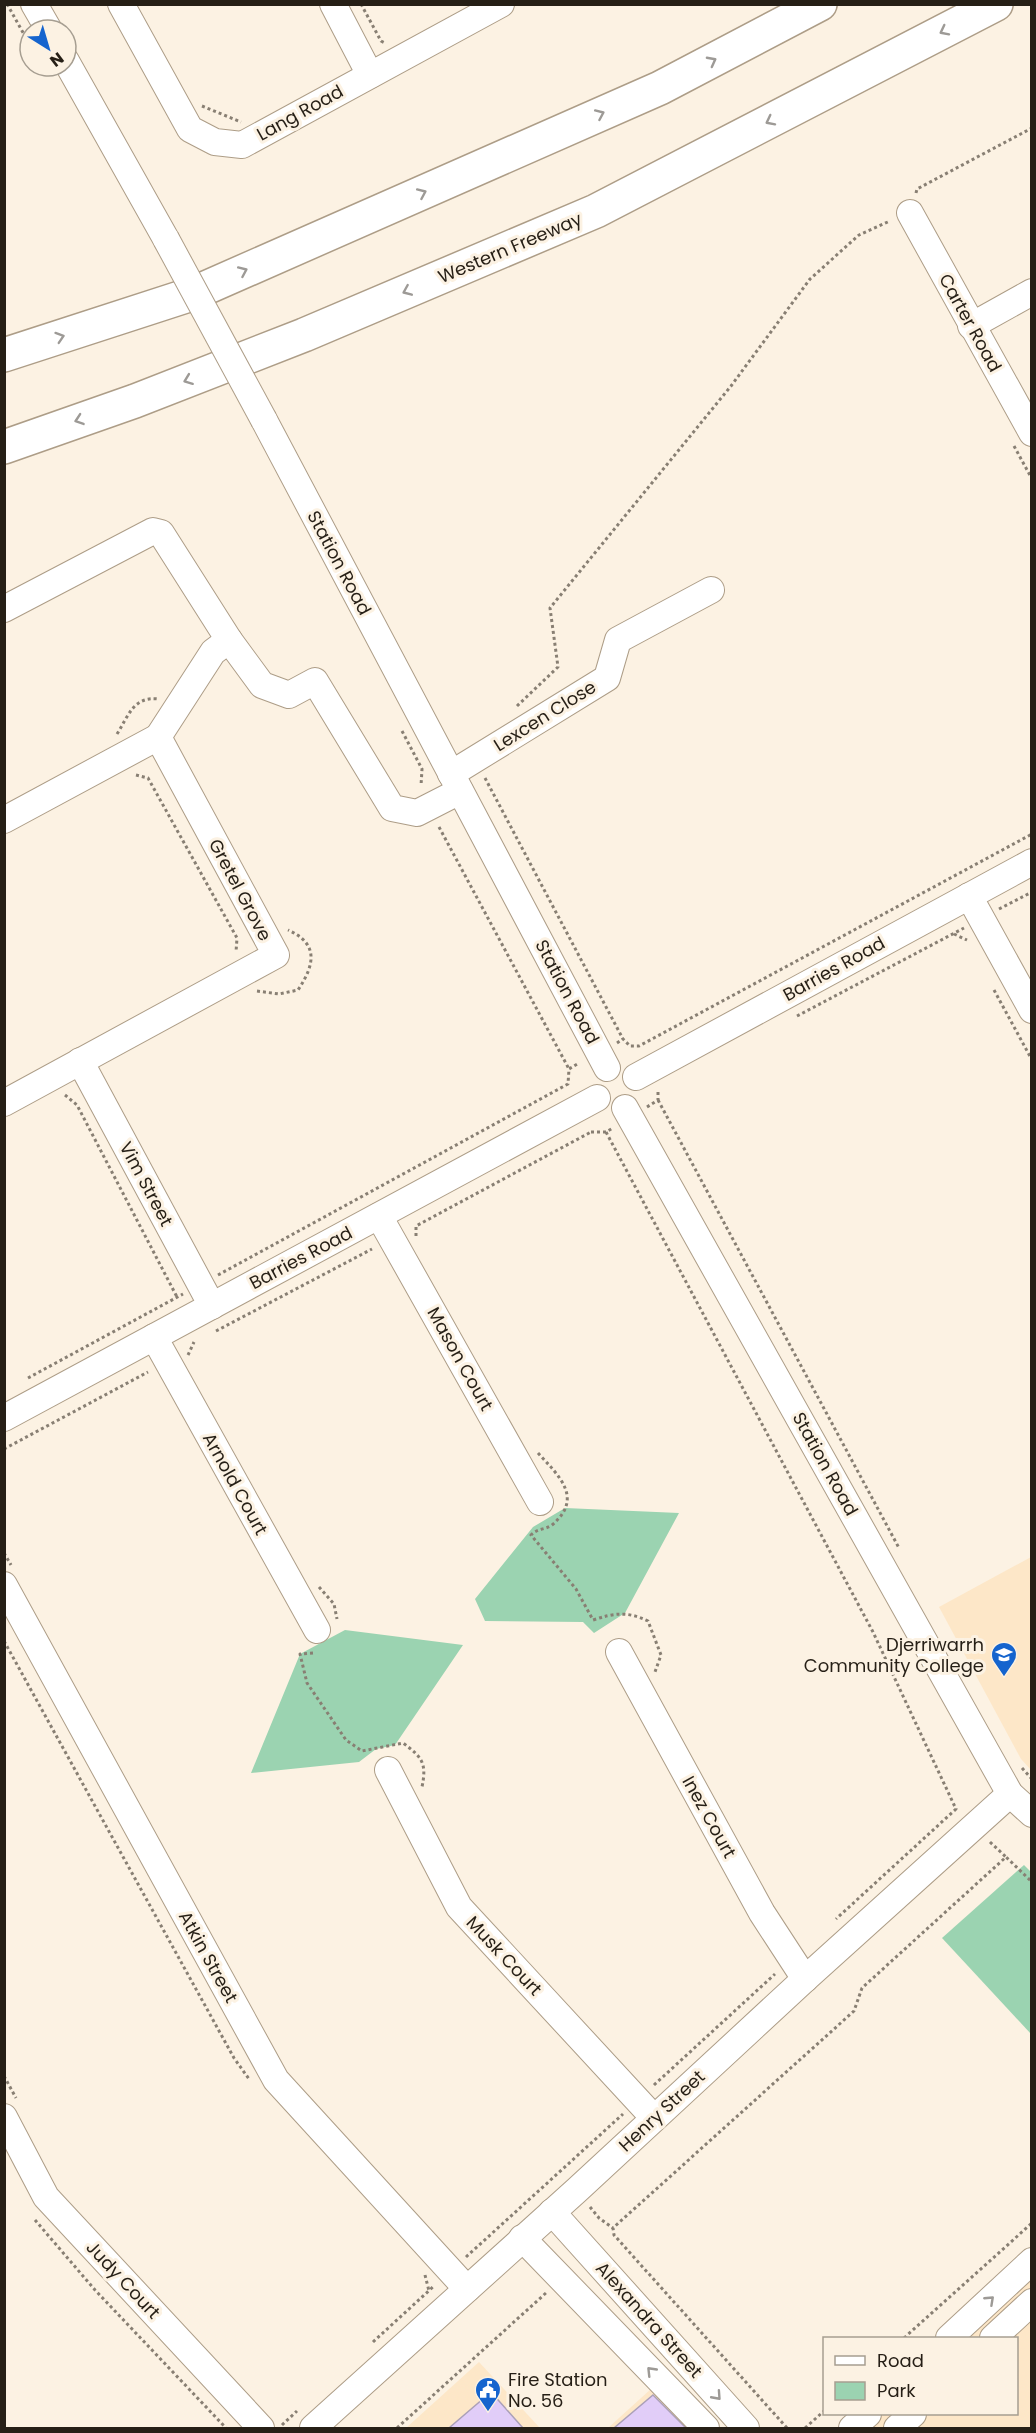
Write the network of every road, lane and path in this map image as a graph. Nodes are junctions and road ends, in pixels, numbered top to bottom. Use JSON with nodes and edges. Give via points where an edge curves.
{"nodes":[{"id":1,"x":7,"y":4,"type":"edge"},
{"id":2,"x":34,"y":4,"type":"edge"},
{"id":3,"x":121,"y":4,"type":"edge"},
{"id":4,"x":333,"y":4,"type":"edge"},
{"id":5,"x":361,"y":4,"type":"edge"},
{"id":6,"x":501,"y":4,"type":"edge"},
{"id":7,"x":820,"y":4,"type":"edge"},
{"id":8,"x":996,"y":4,"type":"edge"},
{"id":9,"x":42,"y":18,"type":"edge"},
{"id":10,"x":18,"y":24,"type":"edge"},
{"id":11,"x":366,"y":68,"type":"junction"},
{"id":12,"x":76,"y":78,"type":"edge"},
{"id":13,"x":199,"y":105,"type":"dead end"},
{"id":14,"x":243,"y":123,"type":"dead end"},
{"id":15,"x":1032,"y":128,"type":"edge"},
{"id":16,"x":910,"y":213,"type":"junction"},
{"id":17,"x":1032,"y":292,"type":"edge"},
{"id":18,"x":971,"y":326,"type":"junction"},
{"id":19,"x":4,"y":355,"type":"edge"},
{"id":20,"x":1032,"y":433,"type":"edge"},
{"id":21,"x":4,"y":447,"type":"edge"},
{"id":22,"x":711,"y":590,"type":"dead end"},
{"id":23,"x":4,"y":609,"type":"edge"},
{"id":24,"x":229,"y":640,"type":"junction"},
{"id":25,"x":515,"y":708,"type":"dead end"},
{"id":26,"x":176,"y":710,"type":"junction"},
{"id":27,"x":401,"y":729,"type":"dead end"},
{"id":28,"x":158,"y":737,"type":"junction"},
{"id":29,"x":114,"y":738,"type":"dead end"},
{"id":30,"x":132,"y":773,"type":"dead end"},
{"id":31,"x":456,"y":783,"type":"junction"},
{"id":32,"x":428,"y":807,"type":"junction"},
{"id":33,"x":4,"y":820,"type":"edge"},
{"id":34,"x":1032,"y":834,"type":"edge"},
{"id":35,"x":1032,"y":862,"type":"edge"},
{"id":36,"x":1032,"y":892,"type":"edge"},
{"id":37,"x":969,"y":896,"type":"junction"},
{"id":38,"x":981,"y":918,"type":"junction"},
{"id":39,"x":285,"y":929,"type":"dead end"},
{"id":40,"x":953,"y":934,"type":"junction"},
{"id":41,"x":971,"y":948,"type":"dead end"},
{"id":42,"x":235,"y":958,"type":"dead end"},
{"id":43,"x":993,"y":989,"type":"dead end"},
{"id":44,"x":250,"y":991,"type":"dead end"},
{"id":45,"x":1032,"y":1010,"type":"edge"},
{"id":46,"x":795,"y":1018,"type":"dead end"},
{"id":47,"x":603,"y":1060,"type":"junction"},
{"id":48,"x":1032,"y":1060,"type":"edge"},
{"id":49,"x":80,"y":1061,"type":"junction"},
{"id":50,"x":568,"y":1069,"type":"junction"},
{"id":51,"x":636,"y":1077,"type":"junction"},
{"id":52,"x":668,"y":1085,"type":"dead end"},
{"id":53,"x":658,"y":1090,"type":"dead end"},
{"id":54,"x":61,"y":1093,"type":"dead end"},
{"id":55,"x":597,"y":1098,"type":"junction"},
{"id":56,"x":658,"y":1100,"type":"dead end"},
{"id":57,"x":4,"y":1103,"type":"edge"},
{"id":58,"x":626,"y":1108,"type":"junction"},
{"id":59,"x":591,"y":1132,"type":"dead end"},
{"id":60,"x":379,"y":1216,"type":"junction"},
{"id":61,"x":416,"y":1227,"type":"junction"},
{"id":62,"x":404,"y":1238,"type":"junction"},
{"id":63,"x":206,"y":1295,"type":"junction"},
{"id":64,"x":177,"y":1297,"type":"junction"},
{"id":65,"x":213,"y":1332,"type":"dead end"},
{"id":66,"x":154,"y":1337,"type":"junction"},
{"id":67,"x":203,"y":1337,"type":"dead end"},
{"id":68,"x":190,"y":1349,"type":"junction"},
{"id":69,"x":177,"y":1360,"type":"junction"},
{"id":70,"x":25,"y":1380,"type":"dead end"},
{"id":71,"x":4,"y":1418,"type":"edge"},
{"id":72,"x":4,"y":1449,"type":"edge"},
{"id":73,"x":538,"y":1453,"type":"dead end"},
{"id":74,"x":540,"y":1502,"type":"dead end"},
{"id":75,"x":4,"y":1553,"type":"edge"},
{"id":76,"x":902,"y":1553,"type":"dead end"},
{"id":77,"x":10,"y":1580,"type":"edge"},
{"id":78,"x":316,"y":1583,"type":"dead end"},
{"id":79,"x":323,"y":1636,"type":"junction"},
{"id":80,"x":619,"y":1652,"type":"dead end"},
{"id":81,"x":654,"y":1675,"type":"dead end"},
{"id":82,"x":1017,"y":1762,"type":"dead end"},
{"id":83,"x":388,"y":1770,"type":"dead end"},
{"id":84,"x":1032,"y":1779,"type":"edge"},
{"id":85,"x":421,"y":1791,"type":"dead end"},
{"id":86,"x":1010,"y":1794,"type":"junction"},
{"id":87,"x":1032,"y":1816,"type":"edge"},
{"id":88,"x":983,"y":1817,"type":"junction"},
{"id":89,"x":1032,"y":1882,"type":"edge"},
{"id":90,"x":805,"y":1978,"type":"junction"},
{"id":91,"x":649,"y":2081,"type":"dead end"},
{"id":92,"x":656,"y":2083,"type":"dead end"},
{"id":93,"x":4,"y":2117,"type":"edge"},
{"id":94,"x":654,"y":2118,"type":"junction"},
{"id":95,"x":552,"y":2212,"type":"junction"},
{"id":96,"x":33,"y":2216,"type":"dead end"},
{"id":97,"x":1032,"y":2223,"type":"edge"},
{"id":98,"x":522,"y":2238,"type":"junction"},
{"id":99,"x":461,"y":2250,"type":"dead end"},
{"id":100,"x":469,"y":2254,"type":"dead end"},
{"id":101,"x":1032,"y":2261,"type":"edge"},
{"id":102,"x":551,"y":2288,"type":"dead end"},
{"id":103,"x":467,"y":2289,"type":"junction"},
{"id":104,"x":1032,"y":2302,"type":"edge"},
{"id":105,"x":905,"y":2337,"type":"edge"},
{"id":106,"x":949,"y":2337,"type":"edge"},
{"id":107,"x":994,"y":2337,"type":"edge"},
{"id":108,"x":823,"y":2413,"type":"edge"},
{"id":109,"x":867,"y":2415,"type":"edge"},
{"id":110,"x":912,"y":2415,"type":"edge"},
{"id":111,"x":226,"y":2428,"type":"edge"},
{"id":112,"x":261,"y":2428,"type":"edge"},
{"id":113,"x":313,"y":2428,"type":"edge"},
{"id":114,"x":397,"y":2428,"type":"edge"},
{"id":115,"x":706,"y":2428,"type":"edge"},
{"id":116,"x":746,"y":2428,"type":"edge"},
{"id":117,"x":787,"y":2428,"type":"edge"},
{"id":118,"x":805,"y":2428,"type":"edge"},
{"id":119,"x":852,"y":2428,"type":"edge"},
{"id":120,"x":897,"y":2428,"type":"edge"}],
"edges":[{"from":1,"to":10,"type":"path"},
{"from":2,"to":9,"type":"street"},
{"from":3,"to":11,"type":"street","name":"Lang Road","via":[[190,129],[215,142],[242,145]]},
{"from":4,"to":11,"type":"street"},
{"from":5,"to":11,"type":"path","via":[[381,41],[392,46]]},
{"from":6,"to":11,"type":"street","name":"Lang Road"},
{"from":19,"to":7,"type":"highway","one_way":true,"via":[[192,294],[660,88]]},
{"from":8,"to":21,"type":"highway","name":"Western Freeway","one_way":true,"via":[[596,211],[304,335]]},
{"from":12,"to":31,"type":"street","name":"Station Road","bridge":true,"via":[[166,238]]},
{"from":13,"to":14,"type":"path"},
{"from":15,"to":16,"type":"path","via":[[917,189]]},
{"from":16,"to":18,"type":"street","name":"Carter Road"},
{"from":16,"to":25,"type":"path","via":[[859,235],[810,279],[731,386],[550,608],[558,667]]},
{"from":17,"to":18,"type":"street"},
{"from":18,"to":20,"type":"street","name":"Carter Road"},
{"from":22,"to":31,"type":"street","name":"Lexcen Close","via":[[618,640],[608,678]]},
{"from":23,"to":24,"type":"street","via":[[153,531],[161,533]]},
{"from":24,"to":26,"type":"street","via":[[213,652]]},
{"from":24,"to":32,"type":"street","via":[[262,685],[290,695],[315,681],[392,808],[417,813]]},
{"from":26,"to":28,"type":"street"},
{"from":26,"to":29,"type":"path","via":[[155,699],[143,700],[128,713]]},
{"from":27,"to":32,"type":"path","via":[[422,769],[421,794]]},
{"from":28,"to":33,"type":"street"},
{"from":28,"to":49,"type":"street","name":"Gretel Grove","via":[[276,955]]},
{"from":30,"to":42,"type":"path","via":[[148,778],[237,938]]},
{"from":31,"to":32,"type":"street","name":"Lexcen Close"},
{"from":31,"to":47,"type":"street","name":"Station Road"},
{"from":32,"to":50,"type":"path"},
{"from":34,"to":47,"type":"path","via":[[639,1046],[630,1046],[623,1039]]},
{"from":35,"to":37,"type":"street","name":"Barries Road"},
{"from":36,"to":38,"type":"path"},
{"from":37,"to":38,"type":"street"},
{"from":37,"to":51,"type":"street","name":"Barries Road"},
{"from":38,"to":40,"type":"path"},
{"from":38,"to":45,"type":"street"},
{"from":39,"to":44,"type":"path","via":[[300,936],[309,947],[309,973],[298,990],[279,994]]},
{"from":40,"to":41,"type":"path","via":[[966,937]]},
{"from":40,"to":46,"type":"path"},
{"from":43,"to":48,"type":"path"},
{"from":47,"to":50,"type":"path"},
{"from":47,"to":51,"type":"street","via":[[624,1067]]},
{"from":47,"to":55,"type":"street","via":[[595,1082]]},
{"from":49,"to":57,"type":"street","name":"Gretel Grove"},
{"from":49,"to":63,"type":"street","name":"Vim Street"},
{"from":50,"to":63,"type":"path","via":[[568,1084]]},
{"from":51,"to":58,"type":"street","via":[[638,1092]]},
{"from":52,"to":53,"type":"path"},
{"from":54,"to":64,"type":"path","via":[[77,1105]]},
{"from":55,"to":58,"type":"street","via":[[611,1109]]},
{"from":55,"to":60,"type":"street","name":"Barries Road"},
{"from":56,"to":76,"type":"path"},
{"from":58,"to":86,"type":"street","name":"Station Road"},
{"from":59,"to":61,"type":"path"},
{"from":60,"to":62,"type":"street","name":"Mason Court"},
{"from":60,"to":63,"type":"street","name":"Barries Road"},
{"from":61,"to":62,"type":"path"},
{"from":61,"to":62,"type":"path"},
{"from":62,"to":65,"type":"path"},
{"from":62,"to":74,"type":"street","name":"Mason Court"},
{"from":63,"to":64,"type":"path"},
{"from":63,"to":66,"type":"street","name":"Barries Road"},
{"from":64,"to":70,"type":"path"},
{"from":66,"to":69,"type":"street","name":"Arnold Court"},
{"from":66,"to":71,"type":"street","name":"Barries Road"},
{"from":67,"to":68,"type":"path","via":[[192,1343]]},
{"from":68,"to":69,"type":"path"},
{"from":68,"to":69,"type":"path"},
{"from":69,"to":72,"type":"path"},
{"from":69,"to":79,"type":"street","name":"Arnold Court"},
{"from":73,"to":81,"type":"path","via":[[565,1485],[568,1500],[558,1519],[531,1535],[576,1589],[593,1620],[633,1613],[648,1621],[661,1655]]},
{"from":75,"to":77,"type":"path"},
{"from":77,"to":103,"type":"street","name":"Atkin Street","via":[[276,2080]]},
{"from":78,"to":79,"type":"path","via":[[334,1604]]},
{"from":79,"to":85,"type":"path","via":[[300,1654],[307,1683],[346,1740],[362,1751],[403,1743],[417,1753],[426,1770]]},
{"from":80,"to":90,"type":"street","name":"Inez Court","via":[[762,1913]]},
{"from":82,"to":84,"type":"path"},
{"from":83,"to":94,"type":"street","name":"Musk Court","via":[[459,1906]]},
{"from":86,"to":87,"type":"street","name":"Station Road"},
{"from":86,"to":88,"type":"street","name":"Henry Street"},
{"from":87,"to":88,"type":"street","via":[[1009,1812]]},
{"from":88,"to":90,"type":"street","name":"Henry Street"},
{"from":89,"to":117,"type":"path","via":[[1006,1857],[862,1988],[854,2011],[613,2228],[614,2235]]},
{"from":90,"to":94,"type":"street","name":"Henry Street"},
{"from":91,"to":92,"type":"path"},
{"from":93,"to":112,"type":"street","name":"Judy Court","via":[[46,2197]]},
{"from":94,"to":95,"type":"street","name":"Henry Street"},
{"from":95,"to":98,"type":"street","name":"Henry Street"},
{"from":95,"to":116,"type":"street","name":"Alexandra Street","one_way":true},
{"from":96,"to":111,"type":"path","via":[[95,2290]]},
{"from":97,"to":105,"type":"path"},
{"from":98,"to":103,"type":"street","name":"Henry Street"},
{"from":115,"to":98,"type":"street","name":"Alexandra Street","one_way":true},
{"from":99,"to":100,"type":"path"},
{"from":106,"to":101,"type":"street","one_way":true},
{"from":102,"to":114,"type":"path"},
{"from":103,"to":113,"type":"street","name":"Henry Street"},
{"from":104,"to":107,"type":"street"},
{"from":108,"to":118,"type":"path"},
{"from":109,"to":119,"type":"street"},
{"from":110,"to":120,"type":"street"}]}
